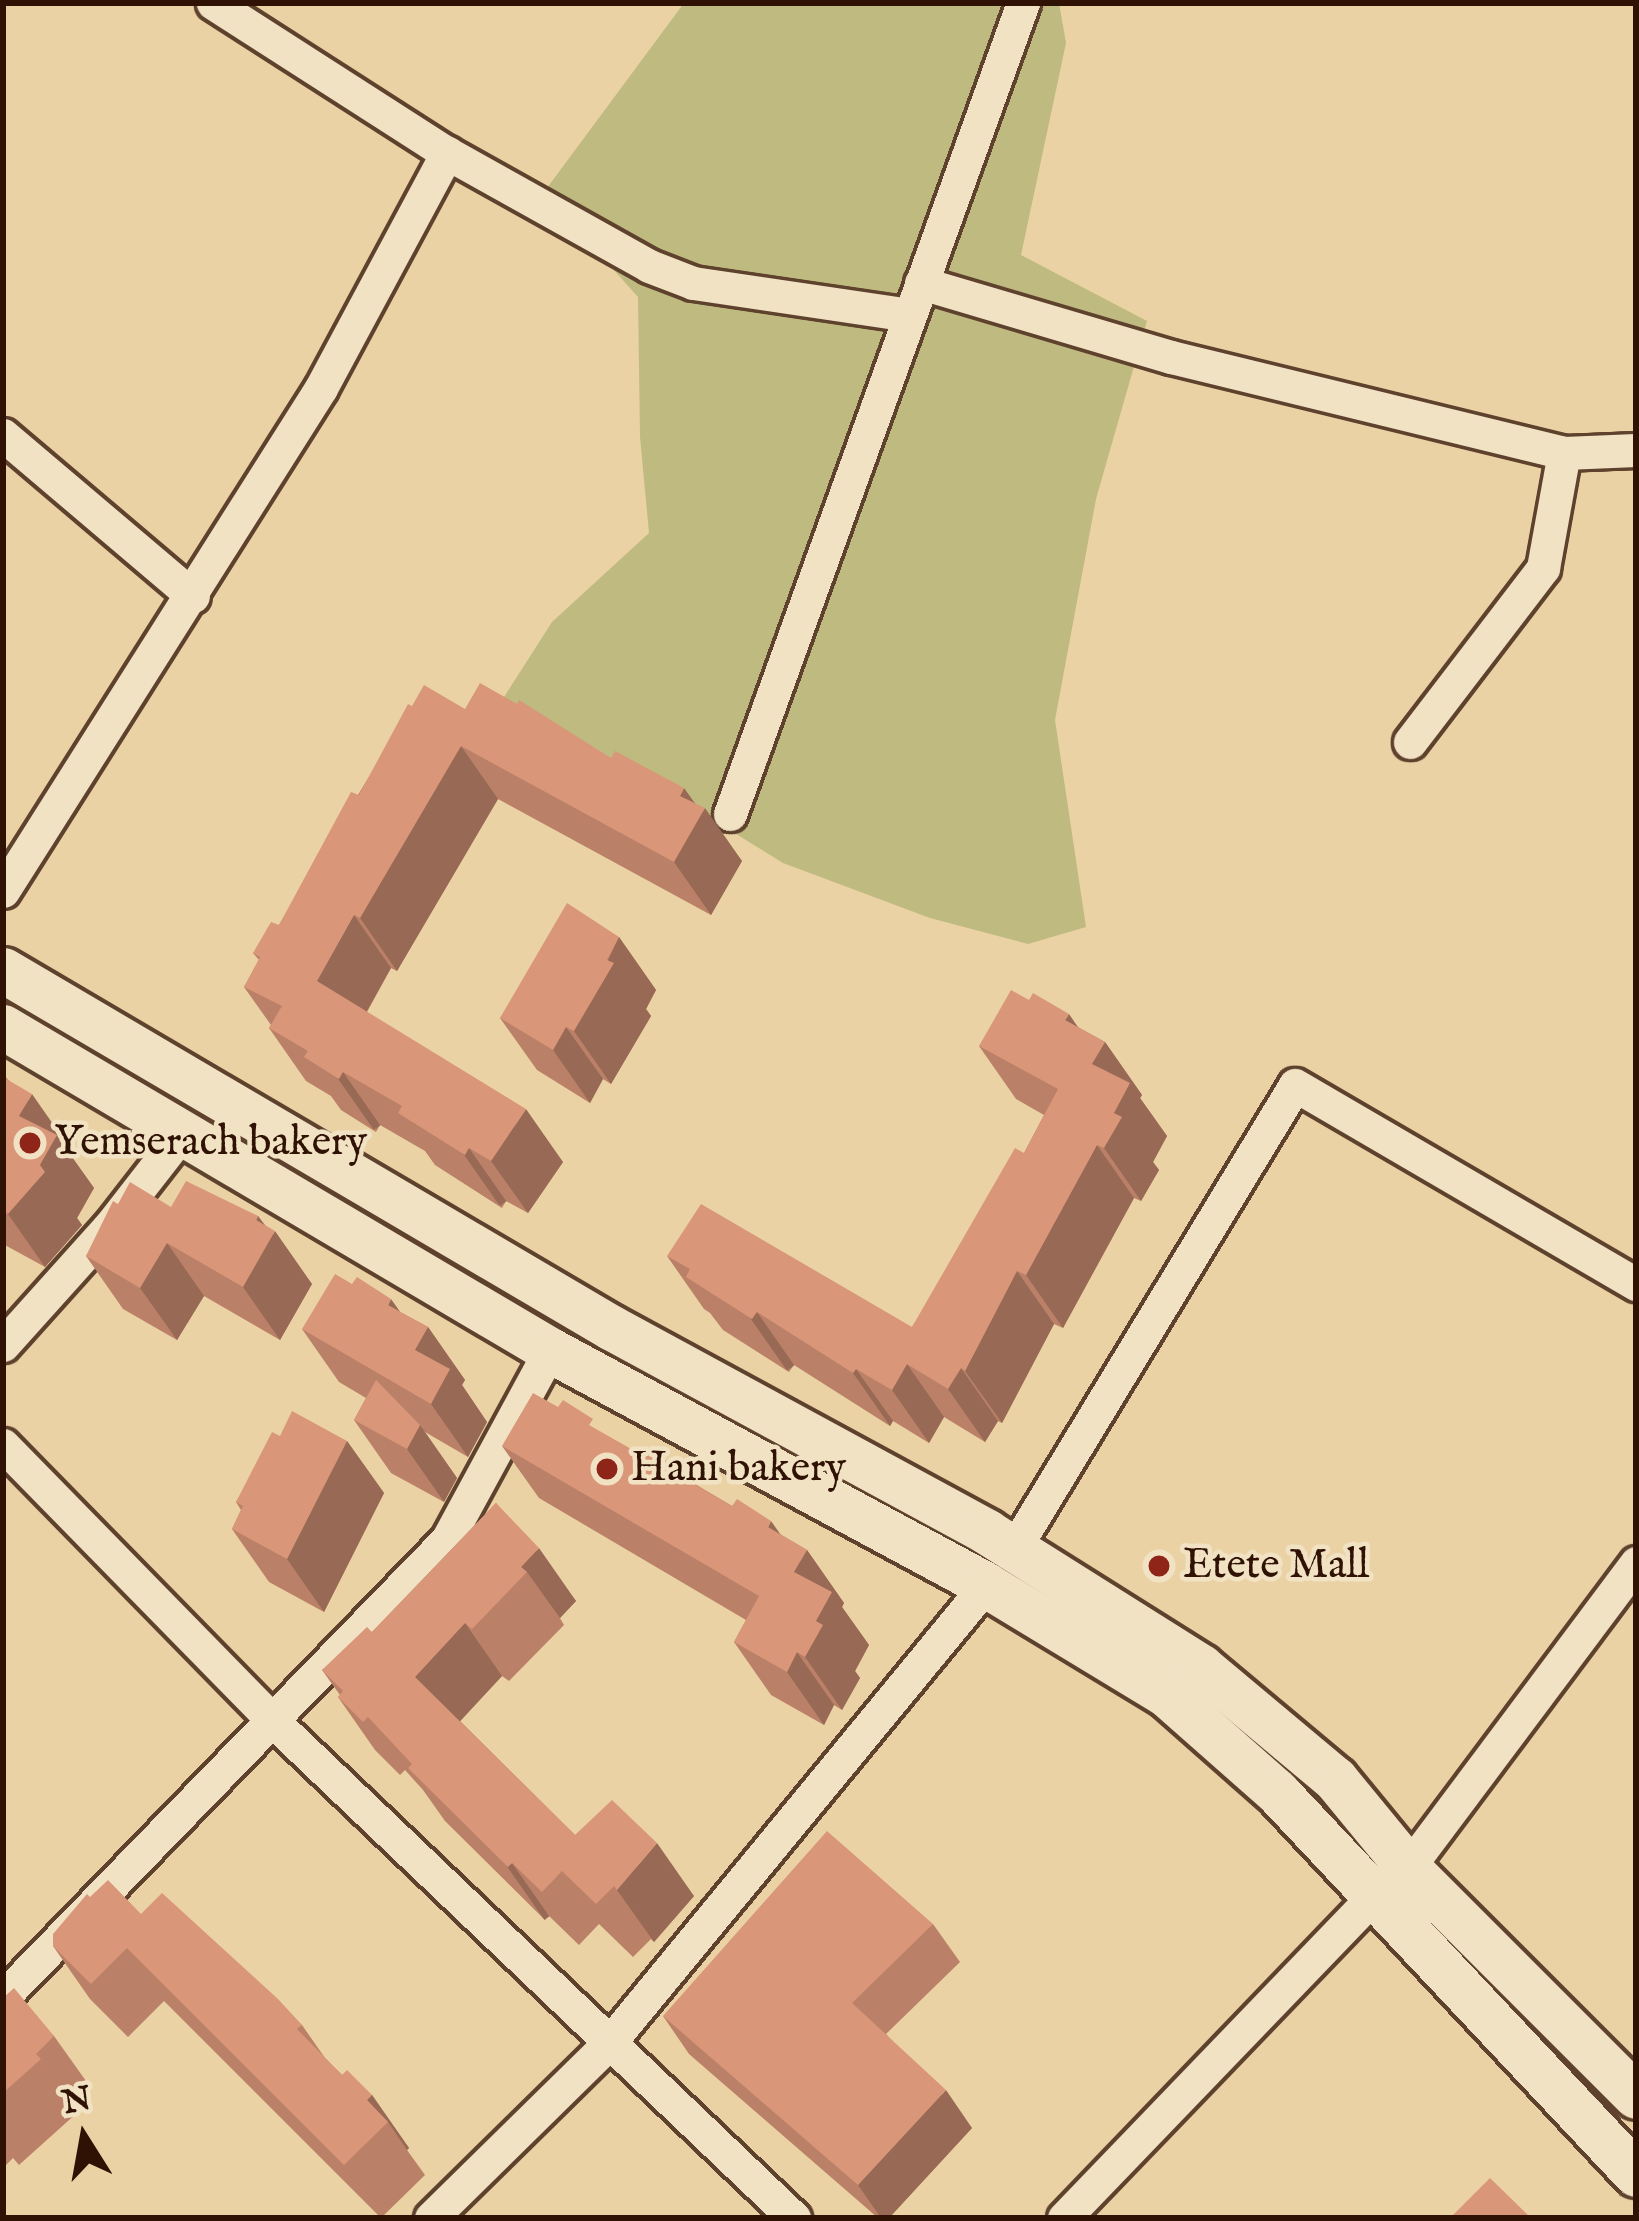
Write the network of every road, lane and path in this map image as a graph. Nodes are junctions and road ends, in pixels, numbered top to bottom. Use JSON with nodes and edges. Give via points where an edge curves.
{"nodes":[{"id":1,"x":213,"y":3,"type":"edge"},
{"id":2,"x":1023,"y":3,"type":"edge"},
{"id":3,"x":447,"y":153,"type":"junction"},
{"id":4,"x":921,"y":283,"type":"junction"},
{"id":5,"x":909,"y":315,"type":"junction"},
{"id":6,"x":3,"y":435,"type":"edge"},
{"id":7,"x":1636,"y":450,"type":"edge"},
{"id":8,"x":1564,"y":453,"type":"junction"},
{"id":9,"x":193,"y":596,"type":"junction"},
{"id":10,"x":1410,"y":742,"type":"dead end"},
{"id":11,"x":730,"y":814,"type":"dead end"},
{"id":12,"x":3,"y":891,"type":"edge"},
{"id":13,"x":3,"y":970,"type":"edge"},
{"id":14,"x":83,"y":1017,"type":"junction"},
{"id":15,"x":3,"y":1027,"type":"edge"},
{"id":16,"x":56,"y":1056,"type":"junction"},
{"id":17,"x":183,"y":1132,"type":"junction"},
{"id":18,"x":1636,"y":1284,"type":"edge"},
{"id":19,"x":3,"y":1345,"type":"edge"},
{"id":20,"x":550,"y":1350,"type":"junction"},
{"id":21,"x":3,"y":1445,"type":"edge"},
{"id":22,"x":1014,"y":1549,"type":"junction"},
{"id":23,"x":1636,"y":1563,"type":"edge"},
{"id":24,"x":986,"y":1586,"type":"junction"},
{"id":25,"x":274,"y":1722,"type":"junction"},
{"id":26,"x":1391,"y":1882,"type":"junction"},
{"id":27,"x":3,"y":1997,"type":"edge"},
{"id":28,"x":610,"y":2042,"type":"junction"},
{"id":29,"x":1636,"y":2096,"type":"edge"},
{"id":30,"x":1636,"y":2174,"type":"edge"},
{"id":31,"x":430,"y":2218,"type":"edge"},
{"id":32,"x":794,"y":2218,"type":"edge"},
{"id":33,"x":1064,"y":2218,"type":"edge"}],
"edges":[{"from":1,"to":3,"type":"street"},
{"from":2,"to":4,"type":"street"},
{"from":3,"to":5,"type":"street","via":[[693,283]]},
{"from":3,"to":9,"type":"street","via":[[321,388]]},
{"from":4,"to":5,"type":"street"},
{"from":4,"to":8,"type":"street","via":[[1171,356]]},
{"from":5,"to":11,"type":"street"},
{"from":6,"to":9,"type":"street"},
{"from":7,"to":8,"type":"street"},
{"from":8,"to":10,"type":"street","via":[[1543,568]]},
{"from":9,"to":12,"type":"street"},
{"from":13,"to":14,"type":"street"},
{"from":14,"to":16,"type":"street"},
{"from":14,"to":22,"type":"street","via":[[613,1328]]},
{"from":15,"to":16,"type":"street"},
{"from":16,"to":17,"type":"street"},
{"from":17,"to":19,"type":"street"},
{"from":17,"to":20,"type":"street"},
{"from":18,"to":22,"type":"street","via":[[1295,1085]]},
{"from":20,"to":24,"type":"street"},
{"from":20,"to":25,"type":"street","via":[[446,1540]]},
{"from":21,"to":25,"type":"street"},
{"from":22,"to":26,"type":"street","via":[[1201,1667],[1274,1724],[1335,1779]]},
{"from":23,"to":26,"type":"street"},
{"from":24,"to":26,"type":"street","via":[[1166,1694]]},
{"from":24,"to":28,"type":"street"},
{"from":25,"to":27,"type":"street"},
{"from":25,"to":28,"type":"street"},
{"from":26,"to":29,"type":"street"},
{"from":26,"to":30,"type":"street"},
{"from":26,"to":33,"type":"street"},
{"from":28,"to":31,"type":"street"},
{"from":28,"to":32,"type":"street"}]}
